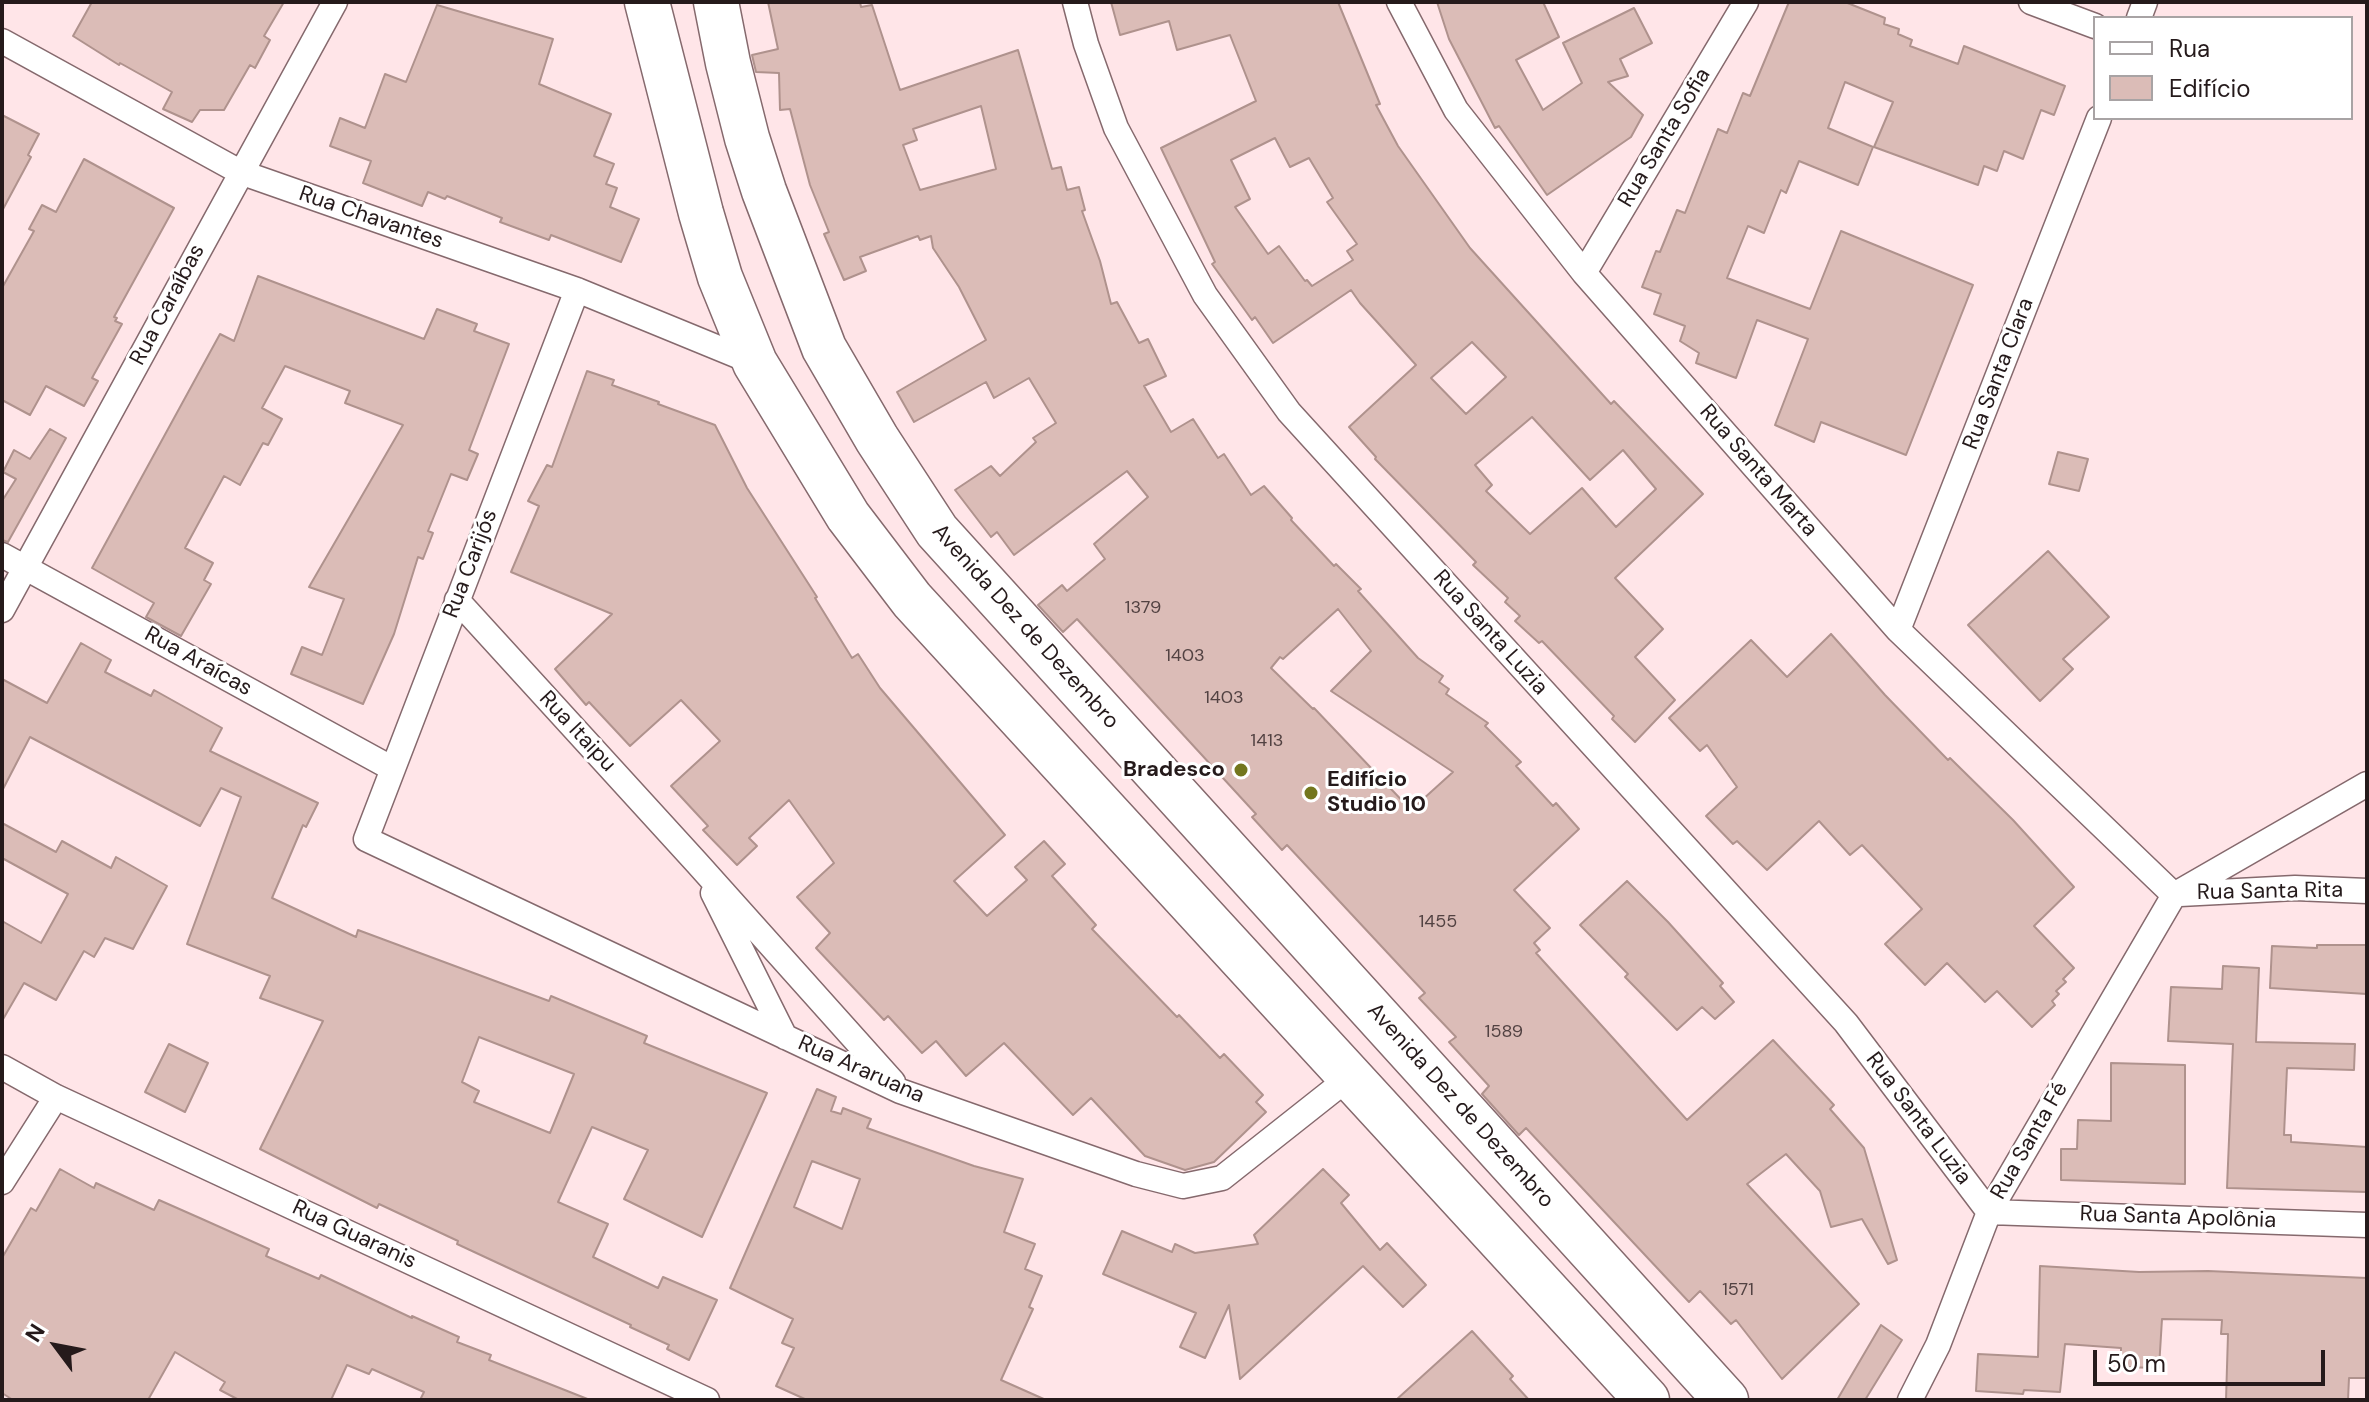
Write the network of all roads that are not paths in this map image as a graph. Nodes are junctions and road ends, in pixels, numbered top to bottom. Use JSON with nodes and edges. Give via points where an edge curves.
{"nodes":[{"id":1,"x":335,"y":2,"type":"edge"},
{"id":2,"x":647,"y":2,"type":"edge"},
{"id":3,"x":716,"y":2,"type":"edge"},
{"id":4,"x":1075,"y":2,"type":"edge"},
{"id":5,"x":1399,"y":2,"type":"edge"},
{"id":6,"x":1746,"y":2,"type":"edge"},
{"id":7,"x":2031,"y":2,"type":"edge"},
{"id":8,"x":2093,"y":25,"type":"edge"},
{"id":9,"x":2,"y":41,"type":"edge"},
{"id":10,"x":2098,"y":120,"type":"edge"},
{"id":11,"x":240,"y":172,"type":"junction"},
{"id":12,"x":1584,"y":273,"type":"junction"},
{"id":13,"x":577,"y":290,"type":"junction"},
{"id":14,"x":755,"y":363,"type":"junction"},
{"id":15,"x":2,"y":555,"type":"edge"},
{"id":16,"x":25,"y":568,"type":"junction"},
{"id":17,"x":457,"y":600,"type":"junction"},
{"id":18,"x":2,"y":610,"type":"edge"},
{"id":19,"x":1898,"y":630,"type":"junction"},
{"id":20,"x":393,"y":769,"type":"junction"},
{"id":21,"x":2367,"y":784,"type":"edge"},
{"id":22,"x":366,"y":839,"type":"joint"},
{"id":23,"x":697,"y":863,"type":"junction"},
{"id":24,"x":2367,"y":891,"type":"edge"},
{"id":25,"x":2174,"y":895,"type":"junction"},
{"id":26,"x":785,"y":1037,"type":"junction"},
{"id":27,"x":2,"y":1067,"type":"edge"},
{"id":28,"x":1351,"y":1076,"type":"junction"},
{"id":29,"x":900,"y":1091,"type":"junction"},
{"id":30,"x":56,"y":1097,"type":"junction"},
{"id":31,"x":2,"y":1182,"type":"edge"},
{"id":32,"x":1989,"y":1212,"type":"junction"},
{"id":33,"x":2367,"y":1225,"type":"edge"},
{"id":34,"x":707,"y":1400,"type":"edge"},
{"id":35,"x":1647,"y":1400,"type":"edge"},
{"id":36,"x":1726,"y":1400,"type":"edge"},
{"id":37,"x":1910,"y":1400,"type":"edge"}],
"edges":[{"from":1,"to":11,"type":"street","name":"Rua Caraíbas"},
{"from":2,"to":14,"type":"highway","via":[[720,277]]},
{"from":3,"to":36,"type":"highway","name":"Avenida Dez de Dezembro","via":[[747,138],[824,348],[937,531]]},
{"from":4,"to":32,"type":"street","name":"Rua Santa Luzia","via":[[1116,128],[1205,295],[1289,412],[1846,1023]]},
{"from":5,"to":12,"type":"street","name":"Rua Santa Marta","via":[[1456,110]]},
{"from":6,"to":12,"type":"street","name":"Rua Santa Sofia"},
{"from":7,"to":8,"type":"street"},
{"from":9,"to":11,"type":"street","name":"Rua Chavantes"},
{"from":10,"to":19,"type":"street","name":"Rua Santa Clara"},
{"from":11,"to":13,"type":"street","name":"Rua Chavantes"},
{"from":11,"to":16,"type":"street","name":"Rua Caraíbas"},
{"from":12,"to":19,"type":"street","name":"Rua Santa Marta"},
{"from":13,"to":14,"type":"street","name":"Rua Chavantes"},
{"from":13,"to":17,"type":"street","name":"Rua Carijós"},
{"from":14,"to":28,"type":"highway","via":[[848,516],[912,600]]},
{"from":15,"to":16,"type":"street","name":"Rua Araícas"},
{"from":16,"to":18,"type":"street","name":"Rua Caraíbas"},
{"from":16,"to":20,"type":"street","name":"Rua Araícas"},
{"from":17,"to":20,"type":"street","name":"Rua Carijós"},
{"from":17,"to":23,"type":"street","name":"Rua Itaipu"},
{"from":19,"to":25,"type":"street","name":"Rua Santa Marta"},
{"from":20,"to":22,"type":"street","name":"Rua Carijós"},
{"from":21,"to":25,"type":"street"},
{"from":22,"to":26,"type":"street","name":"Rua Araruana"},
{"from":23,"to":26,"type":"street","name":"Rua Itaipu"},
{"from":23,"to":29,"type":"street","name":"Rua Itaipu"},
{"from":24,"to":25,"type":"street","name":"Rua Santa Rita","via":[[2295,888]]},
{"from":25,"to":32,"type":"street","name":"Rua Santa Fé"},
{"from":26,"to":29,"type":"street","name":"Rua Araruana"},
{"from":27,"to":30,"type":"street","name":"Rua Guaranis"},
{"from":28,"to":29,"type":"street","name":"Rua Araruana","via":[[1222,1178],[1183,1186]]},
{"from":28,"to":35,"type":"highway"},
{"from":30,"to":31,"type":"street"},
{"from":30,"to":34,"type":"street","name":"Rua Guaranis"},
{"from":32,"to":33,"type":"street","name":"Rua Santa Apolônia"},
{"from":32,"to":37,"type":"street","name":"Rua Santa Fé","via":[[1938,1345]]}]}
